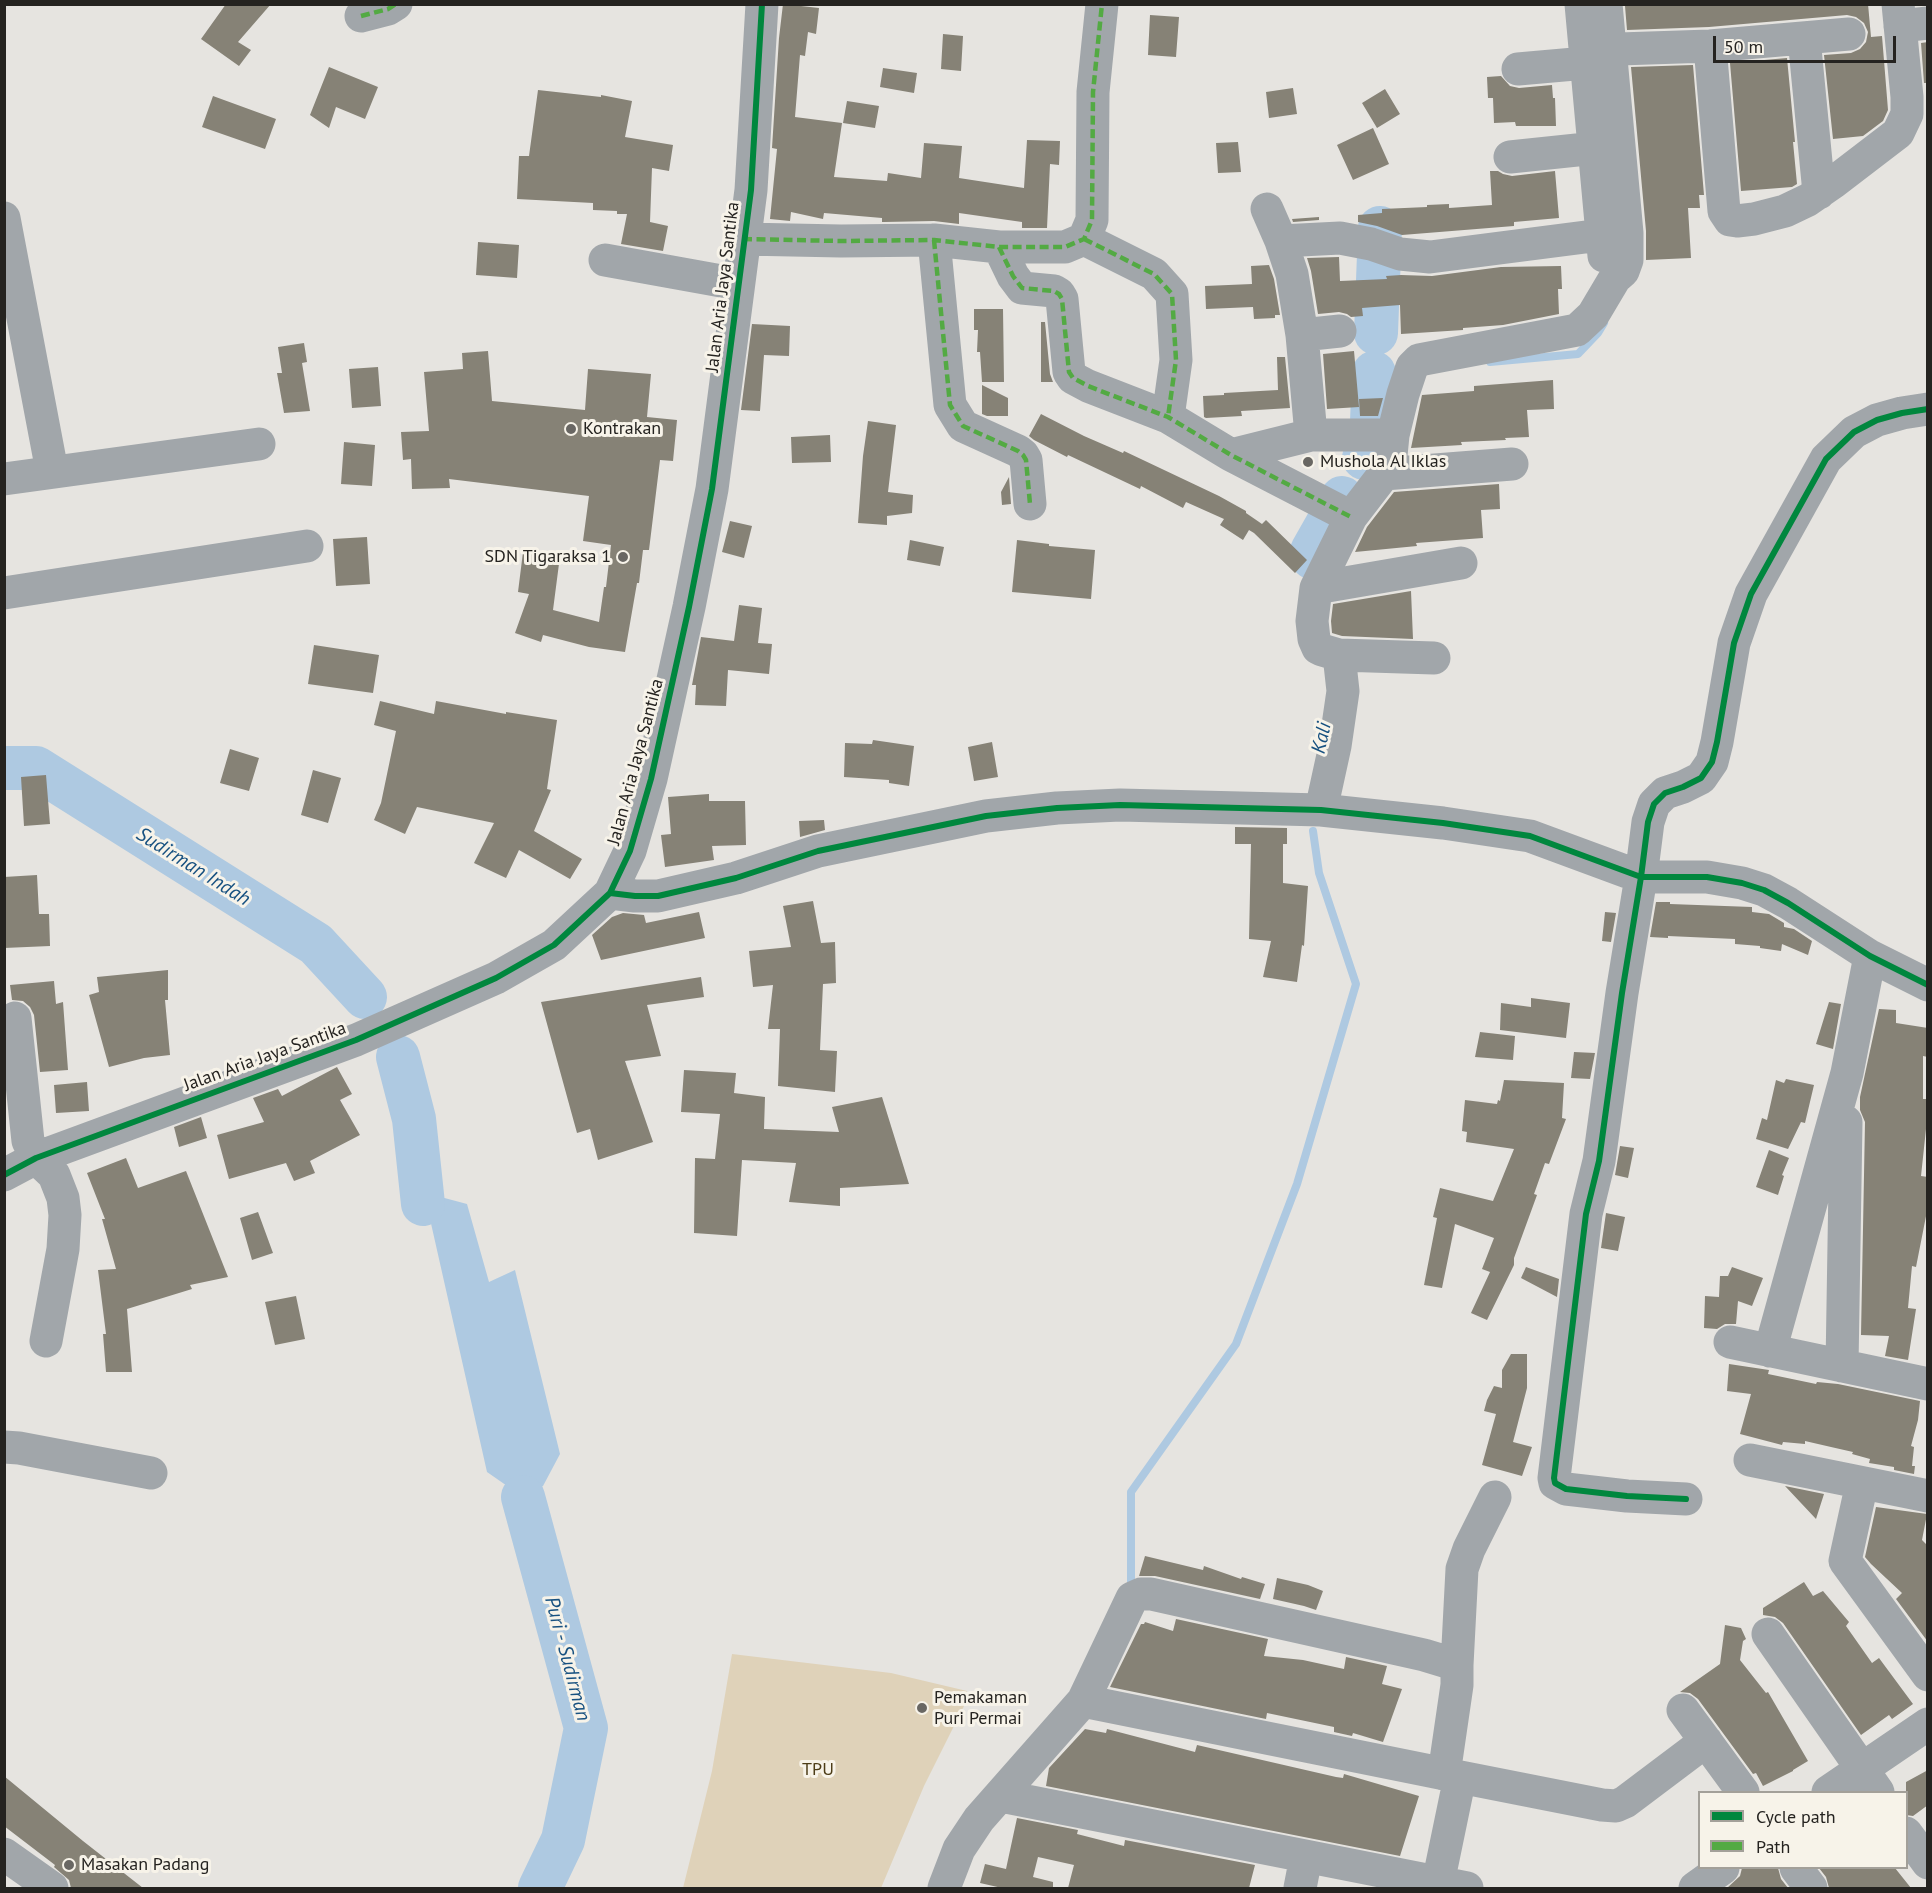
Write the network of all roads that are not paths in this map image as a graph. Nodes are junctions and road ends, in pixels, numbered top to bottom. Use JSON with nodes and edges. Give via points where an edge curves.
{"nodes":[{"id":1,"x":396,"y":4,"type":"edge"},
{"id":2,"x":762,"y":4,"type":"edge"},
{"id":3,"x":1102,"y":4,"type":"edge"},
{"id":4,"x":1581,"y":4,"type":"edge"},
{"id":5,"x":1606,"y":4,"type":"edge"},
{"id":6,"x":361,"y":16,"type":"dead end"},
{"id":7,"x":1908,"y":18,"type":"edge"},
{"id":8,"x":1849,"y":34,"type":"dead end"},
{"id":9,"x":1804,"y":38,"type":"junction"},
{"id":10,"x":1710,"y":46,"type":"junction"},
{"id":11,"x":1594,"y":54,"type":"junction"},
{"id":12,"x":1518,"y":69,"type":"dead end"},
{"id":13,"x":1607,"y":148,"type":"junction"},
{"id":14,"x":1510,"y":157,"type":"dead end"},
{"id":15,"x":1819,"y":193,"type":"junction"},
{"id":16,"x":1267,"y":209,"type":"dead end"},
{"id":17,"x":4,"y":218,"type":"edge"},
{"id":18,"x":1614,"y":234,"type":"junction"},
{"id":19,"x":743,"y":239,"type":"junction"},
{"id":20,"x":1083,"y":239,"type":"junction"},
{"id":21,"x":934,"y":240,"type":"junction"},
{"id":22,"x":1281,"y":241,"type":"junction"},
{"id":23,"x":999,"y":247,"type":"junction"},
{"id":24,"x":605,"y":260,"type":"dead end"},
{"id":25,"x":738,"y":284,"type":"junction"},
{"id":26,"x":1340,"y":331,"type":"dead end"},
{"id":27,"x":1302,"y":335,"type":"junction"},
{"id":28,"x":1928,"y":409,"type":"edge"},
{"id":29,"x":1168,"y":417,"type":"junction"},
{"id":30,"x":1311,"y":435,"type":"junction"},
{"id":31,"x":1393,"y":435,"type":"junction"},
{"id":32,"x":259,"y":444,"type":"dead end"},
{"id":33,"x":1232,"y":455,"type":"junction"},
{"id":34,"x":1512,"y":464,"type":"dead end"},
{"id":35,"x":52,"y":471,"type":"junction"},
{"id":36,"x":1384,"y":474,"type":"junction"},
{"id":37,"x":4,"y":479,"type":"edge"},
{"id":38,"x":1030,"y":504,"type":"dead end"},
{"id":39,"x":1351,"y":517,"type":"junction"},
{"id":40,"x":307,"y":546,"type":"dead end"},
{"id":41,"x":1461,"y":563,"type":"dead end"},
{"id":42,"x":1316,"y":588,"type":"junction"},
{"id":43,"x":4,"y":593,"type":"edge"},
{"id":44,"x":1339,"y":655,"type":"junction"},
{"id":45,"x":1434,"y":658,"type":"dead end"},
{"id":46,"x":1321,"y":810,"type":"junction"},
{"id":47,"x":1641,"y":877,"type":"junction"},
{"id":48,"x":610,"y":893,"type":"junction"},
{"id":49,"x":1870,"y":956,"type":"junction"},
{"id":50,"x":1928,"y":985,"type":"edge"},
{"id":51,"x":15,"y":1018,"type":"dead end"},
{"id":52,"x":1847,"y":1073,"type":"junction"},
{"id":53,"x":36,"y":1158,"type":"junction"},
{"id":54,"x":4,"y":1175,"type":"edge"},
{"id":55,"x":46,"y":1341,"type":"dead end"},
{"id":56,"x":1730,"y":1342,"type":"dead end"},
{"id":57,"x":1770,"y":1351,"type":"junction"},
{"id":58,"x":1842,"y":1366,"type":"junction"},
{"id":59,"x":1928,"y":1384,"type":"edge"},
{"id":60,"x":4,"y":1447,"type":"edge"},
{"id":61,"x":1750,"y":1460,"type":"dead end"},
{"id":62,"x":151,"y":1473,"type":"dead end"},
{"id":63,"x":1862,"y":1483,"type":"junction"},
{"id":64,"x":1928,"y":1496,"type":"edge"},
{"id":65,"x":1495,"y":1497,"type":"dead end"},
{"id":66,"x":1686,"y":1499,"type":"dead end"},
{"id":67,"x":1768,"y":1634,"type":"dead end"},
{"id":68,"x":1457,"y":1665,"type":"junction"},
{"id":69,"x":1928,"y":1675,"type":"edge"},
{"id":70,"x":1083,"y":1701,"type":"junction"},
{"id":71,"x":1683,"y":1710,"type":"dead end"},
{"id":72,"x":1928,"y":1724,"type":"edge"},
{"id":73,"x":1706,"y":1741,"type":"junction"},
{"id":74,"x":1452,"y":1776,"type":"junction"},
{"id":75,"x":1870,"y":1781,"type":"edge"},
{"id":76,"x":1742,"y":1791,"type":"edge"},
{"id":77,"x":1832,"y":1791,"type":"edge"},
{"id":78,"x":1000,"y":1796,"type":"junction"},
{"id":79,"x":1908,"y":1836,"type":"edge"},
{"id":80,"x":4,"y":1854,"type":"edge"},
{"id":81,"x":1306,"y":1857,"type":"junction"},
{"id":82,"x":1928,"y":1863,"type":"edge"},
{"id":83,"x":1722,"y":1869,"type":"edge"},
{"id":84,"x":1797,"y":1869,"type":"edge"},
{"id":85,"x":45,"y":1886,"type":"edge"},
{"id":86,"x":1447,"y":1887,"type":"edge"},
{"id":87,"x":944,"y":1888,"type":"edge"},
{"id":88,"x":1300,"y":1888,"type":"edge"},
{"id":89,"x":1695,"y":1888,"type":"edge"},
{"id":90,"x":1811,"y":1888,"type":"edge"}],
"edges":[{"from":1,"to":6,"type":"street"},
{"from":2,"to":19,"type":"street","name":"Jalan Aria Jaya Santika","via":[[750,190]]},
{"from":3,"to":20,"type":"street","via":[[1093,92],[1092,220]]},
{"from":4,"to":11,"type":"street"},
{"from":5,"to":11,"type":"street"},
{"from":7,"to":15,"type":"street","via":[[1904,123],[1898,133]]},
{"from":8,"to":9,"type":"street"},
{"from":9,"to":10,"type":"street"},
{"from":9,"to":15,"type":"street"},
{"from":10,"to":11,"type":"street"},
{"from":10,"to":15,"type":"street","via":[[1726,216],[1737,221],[1754,219],[1785,211]]},
{"from":11,"to":12,"type":"street"},
{"from":11,"to":13,"type":"street"},
{"from":13,"to":14,"type":"street"},
{"from":13,"to":18,"type":"street"},
{"from":16,"to":22,"type":"street"},
{"from":17,"to":35,"type":"street"},
{"from":18,"to":22,"type":"street","via":[[1430,257],[1400,254],[1340,238]]},
{"from":18,"to":31,"type":"street","via":[[1605,263],[1615,278],[1593,315],[1577,330],[1419,360],[1412,367]]},
{"from":19,"to":21,"type":"street"},
{"from":19,"to":25,"type":"street","name":"Jalan Aria Jaya Santika"},
{"from":20,"to":23,"type":"street","via":[[1065,247]]},
{"from":20,"to":29,"type":"street","via":[[1154,274],[1172,294],[1176,360]]},
{"from":21,"to":23,"type":"street"},
{"from":21,"to":38,"type":"street","via":[[950,405],[963,426],[1023,455]]},
{"from":22,"to":27,"type":"street","via":[[1292,274]]},
{"from":23,"to":29,"type":"street","via":[[1022,288],[1054,291],[1062,299],[1073,378]]},
{"from":24,"to":25,"type":"street"},
{"from":25,"to":48,"type":"street","name":"Jalan Aria Jaya Santika","via":[[712,489],[689,607],[651,778],[630,851]]},
{"from":26,"to":27,"type":"street"},
{"from":27,"to":30,"type":"street"},
{"from":28,"to":47,"type":"street","via":[[1877,420],[1854,432],[1826,459],[1751,594],[1734,643],[1712,762],[1701,778],[1665,793],[1653,804]]},
{"from":29,"to":33,"type":"street"},
{"from":30,"to":31,"type":"street"},
{"from":30,"to":33,"type":"street"},
{"from":31,"to":36,"type":"street"},
{"from":32,"to":35,"type":"street"},
{"from":33,"to":39,"type":"street"},
{"from":34,"to":36,"type":"street"},
{"from":35,"to":37,"type":"street"},
{"from":36,"to":39,"type":"street"},
{"from":39,"to":42,"type":"street"},
{"from":40,"to":43,"type":"street"},
{"from":41,"to":42,"type":"street"},
{"from":42,"to":44,"type":"street","via":[[1311,621],[1314,639],[1318,648]]},
{"from":44,"to":45,"type":"street"},
{"from":44,"to":46,"type":"street","via":[[1343,691]]},
{"from":46,"to":47,"type":"street","via":[[1530,836]]},
{"from":46,"to":48,"type":"street","via":[[1120,805],[986,816],[818,851],[736,878],[658,896]]},
{"from":47,"to":49,"type":"street","via":[[1707,877],[1764,890]]},
{"from":47,"to":66,"type":"street","via":[[1599,1161],[1586,1214],[1554,1478],[1555,1483],[1566,1489]]},
{"from":48,"to":53,"type":"street","name":"Jalan Aria Jaya Santika","via":[[554,945],[496,978],[356,1040]]},
{"from":49,"to":50,"type":"street"},
{"from":49,"to":52,"type":"street"},
{"from":51,"to":53,"type":"street","via":[[28,1141]]},
{"from":52,"to":57,"type":"street"},
{"from":52,"to":58,"type":"street"},
{"from":53,"to":54,"type":"street","name":"Jalan Aria Jaya Santika"},
{"from":53,"to":55,"type":"street","via":[[54,1175],[65,1215],[63,1249]]},
{"from":56,"to":57,"type":"street"},
{"from":57,"to":58,"type":"street"},
{"from":58,"to":59,"type":"street"},
{"from":60,"to":62,"type":"street"},
{"from":61,"to":63,"type":"street"},
{"from":63,"to":64,"type":"street"},
{"from":63,"to":69,"type":"street","via":[[1845,1558],[1847,1565]]},
{"from":65,"to":68,"type":"street","via":[[1462,1569]]},
{"from":67,"to":75,"type":"street"},
{"from":68,"to":70,"type":"street","via":[[1141,1594],[1132,1598]]},
{"from":68,"to":74,"type":"street"},
{"from":70,"to":74,"type":"street"},
{"from":70,"to":78,"type":"street"},
{"from":71,"to":73,"type":"street"},
{"from":72,"to":75,"type":"street"},
{"from":73,"to":74,"type":"street","via":[[1616,1806]]},
{"from":73,"to":76,"type":"street"},
{"from":74,"to":86,"type":"street"},
{"from":75,"to":77,"type":"street"},
{"from":78,"to":81,"type":"street"},
{"from":78,"to":87,"type":"street","via":[[958,1849]]},
{"from":79,"to":82,"type":"street"},
{"from":80,"to":85,"type":"street"},
{"from":81,"to":86,"type":"street"},
{"from":81,"to":88,"type":"street"},
{"from":83,"to":89,"type":"street"},
{"from":84,"to":90,"type":"street"}]}
